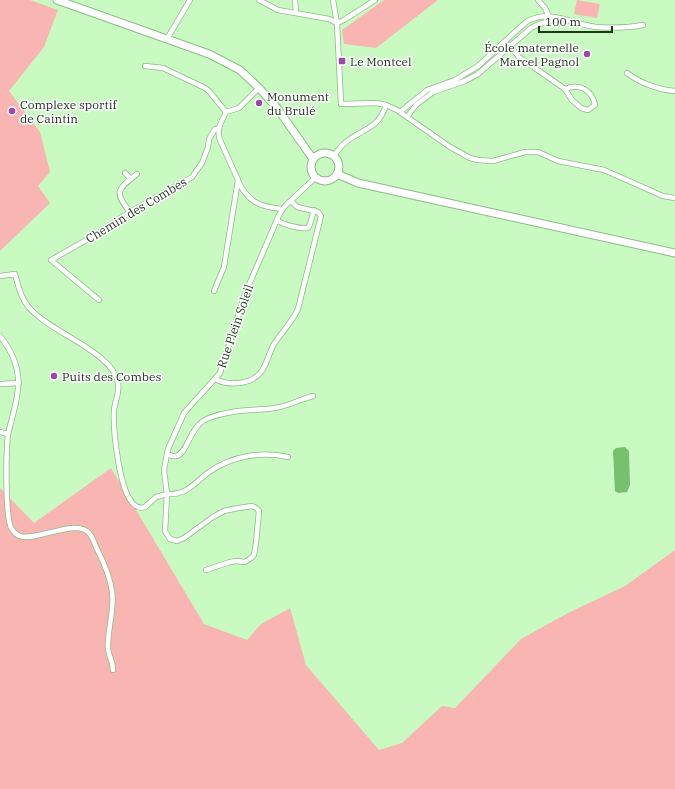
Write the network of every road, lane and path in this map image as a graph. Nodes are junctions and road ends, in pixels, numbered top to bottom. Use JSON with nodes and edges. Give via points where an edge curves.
{"nodes":[{"id":1,"x":57,"y":0,"type":"edge"},
{"id":2,"x":190,"y":0,"type":"edge"},
{"id":3,"x":259,"y":0,"type":"edge"},
{"id":4,"x":295,"y":0,"type":"edge"},
{"id":5,"x":333,"y":0,"type":"edge"},
{"id":6,"x":375,"y":0,"type":"edge"},
{"id":7,"x":538,"y":0,"type":"edge"},
{"id":8,"x":296,"y":12,"type":"junction"},
{"id":9,"x":550,"y":18,"type":"junction"},
{"id":10,"x":336,"y":23,"type":"junction"},
{"id":11,"x":643,"y":25,"type":"dead end"},
{"id":12,"x":167,"y":39,"type":"junction"},
{"id":13,"x":505,"y":41,"type":"junction"},
{"id":14,"x":510,"y":46,"type":"junction"},
{"id":15,"x":145,"y":66,"type":"dead end"},
{"id":16,"x":627,"y":73,"type":"dead end"},
{"id":17,"x":259,"y":88,"type":"junction"},
{"id":18,"x":565,"y":89,"type":"junction"},
{"id":19,"x":675,"y":91,"type":"edge"},
{"id":20,"x":386,"y":105,"type":"junction"},
{"id":21,"x":226,"y":112,"type":"junction"},
{"id":22,"x":400,"y":112,"type":"junction"},
{"id":23,"x":407,"y":117,"type":"junction"},
{"id":24,"x":219,"y":129,"type":"junction"},
{"id":25,"x":334,"y":156,"type":"junction"},
{"id":26,"x":313,"y":159,"type":"junction"},
{"id":27,"x":125,"y":173,"type":"dead end"},
{"id":28,"x":136,"y":174,"type":"dead end"},
{"id":29,"x":337,"y":174,"type":"junction"},
{"id":30,"x":315,"y":178,"type":"junction"},
{"id":31,"x":130,"y":179,"type":"junction"},
{"id":32,"x":238,"y":180,"type":"junction"},
{"id":33,"x":675,"y":198,"type":"edge"},
{"id":34,"x":291,"y":201,"type":"junction"},
{"id":35,"x":282,"y":209,"type":"junction"},
{"id":36,"x":314,"y":210,"type":"junction"},
{"id":37,"x":130,"y":212,"type":"junction"},
{"id":38,"x":276,"y":220,"type":"junction"},
{"id":39,"x":675,"y":253,"type":"edge"},
{"id":40,"x":0,"y":276,"type":"edge"},
{"id":41,"x":214,"y":291,"type":"dead end"},
{"id":42,"x":99,"y":300,"type":"dead end"},
{"id":43,"x":0,"y":336,"type":"edge"},
{"id":44,"x":215,"y":379,"type":"junction"},
{"id":45,"x":19,"y":383,"type":"junction"},
{"id":46,"x":0,"y":384,"type":"edge"},
{"id":47,"x":313,"y":396,"type":"dead end"},
{"id":48,"x":0,"y":432,"type":"edge"},
{"id":49,"x":8,"y":434,"type":"junction"},
{"id":50,"x":167,"y":454,"type":"junction"},
{"id":51,"x":288,"y":457,"type":"dead end"},
{"id":52,"x":167,"y":494,"type":"junction"},
{"id":53,"x":206,"y":570,"type":"dead end"},
{"id":54,"x":113,"y":670,"type":"dead end"}],
"edges":[{"from":1,"to":12,"type":"main road"},
{"from":2,"to":12,"type":"street"},
{"from":3,"to":8,"type":"street","via":[[278,10]]},
{"from":4,"to":8,"type":"street"},
{"from":5,"to":10,"type":"street"},
{"from":6,"to":10,"type":"street"},
{"from":7,"to":9,"type":"street","via":[[546,8]]},
{"from":8,"to":10,"type":"street","via":[[329,19]]},
{"from":9,"to":11,"type":"street","via":[[595,27]]},
{"from":9,"to":13,"type":"street","via":[[536,17],[526,22]]},
{"from":9,"to":14,"type":"street","via":[[531,28]]},
{"from":10,"to":20,"type":"street","via":[[341,104]]},
{"from":12,"to":17,"type":"main road","via":[[209,54],[240,70]]},
{"from":13,"to":14,"type":"street"},
{"from":13,"to":22,"type":"street","via":[[478,66],[463,76],[427,90]]},
{"from":14,"to":18,"type":"street","via":[[520,57]]},
{"from":14,"to":23,"type":"street","via":[[478,74],[433,92]]},
{"from":15,"to":21,"type":"street","via":[[164,68],[205,88]]},
{"from":16,"to":19,"type":"street","via":[[636,79]]},
{"from":17,"to":21,"type":"street","via":[[238,108]]},
{"from":17,"to":26,"type":"main road","via":[[277,108]]},
{"from":18,"to":18,"type":"street","via":[[581,108],[588,110],[595,105],[594,97],[589,92],[577,86]]},
{"from":20,"to":22,"type":"street"},
{"from":20,"to":25,"type":"street","via":[[383,115],[374,125],[346,142]]},
{"from":21,"to":24,"type":"street","name":"Chemin des Combes"},
{"from":22,"to":23,"type":"street"},
{"from":23,"to":33,"type":"street","via":[[470,158],[493,160],[526,152],[538,152],[558,161],[604,170],[663,196]]},
{"from":24,"to":32,"type":"street","via":[[220,140]]},
{"from":24,"to":37,"type":"street","name":"Chemin des Combes","via":[[215,130],[202,163],[192,177]]},
{"from":25,"to":26,"type":"main road","via":[[324,153]]},
{"from":25,"to":29,"type":"main road","via":[[338,164]]},
{"from":26,"to":30,"type":"main road","via":[[311,170]]},
{"from":27,"to":31,"type":"street"},
{"from":28,"to":31,"type":"street"},
{"from":29,"to":30,"type":"main road","via":[[327,181]]},
{"from":29,"to":39,"type":"main road","via":[[358,183]]},
{"from":30,"to":34,"type":"street","name":"Rue Plein Soleil"},
{"from":31,"to":37,"type":"street","via":[[119,192],[120,200]]},
{"from":32,"to":35,"type":"street","via":[[252,201],[261,206]]},
{"from":32,"to":41,"type":"street","via":[[224,268]]},
{"from":34,"to":35,"type":"street","name":"Rue Plein Soleil"},
{"from":34,"to":36,"type":"street","via":[[297,207]]},
{"from":35,"to":38,"type":"street","name":"Rue Plein Soleil"},
{"from":36,"to":38,"type":"street","via":[[308,228]]},
{"from":36,"to":44,"type":"street","via":[[321,216],[294,319],[273,346],[257,376],[233,383]]},
{"from":37,"to":42,"type":"street","name":"Chemin des Combes","via":[[51,260]]},
{"from":38,"to":44,"type":"street","name":"Rue Plein Soleil","via":[[245,294],[220,373]]},
{"from":40,"to":52,"type":"street","via":[[15,274],[22,296],[32,311],[100,357],[116,376],[118,388],[114,412],[118,466],[125,488],[134,504],[139,508],[145,507],[156,497]]},
{"from":43,"to":45,"type":"street","via":[[14,358]]},
{"from":44,"to":50,"type":"street","name":"Rue Plein Soleil","via":[[184,413]]},
{"from":45,"to":46,"type":"street"},
{"from":45,"to":49,"type":"street"},
{"from":47,"to":50,"type":"street","via":[[280,407],[237,410],[209,418],[196,426],[180,454]]},
{"from":48,"to":49,"type":"street"},
{"from":49,"to":54,"type":"street","via":[[8,508],[11,526],[16,534],[24,537],[66,529],[81,529],[88,532],[100,554],[112,592],[108,650]]},
{"from":50,"to":52,"type":"street","name":"Rue Plein Soleil","via":[[164,470]]},
{"from":51,"to":52,"type":"street","via":[[267,455],[238,458],[215,468],[188,490]]},
{"from":52,"to":53,"type":"street","name":"Rue Plein Soleil","via":[[165,531],[176,541],[224,511],[252,506],[259,511],[252,558],[245,562],[230,562]]}]}
